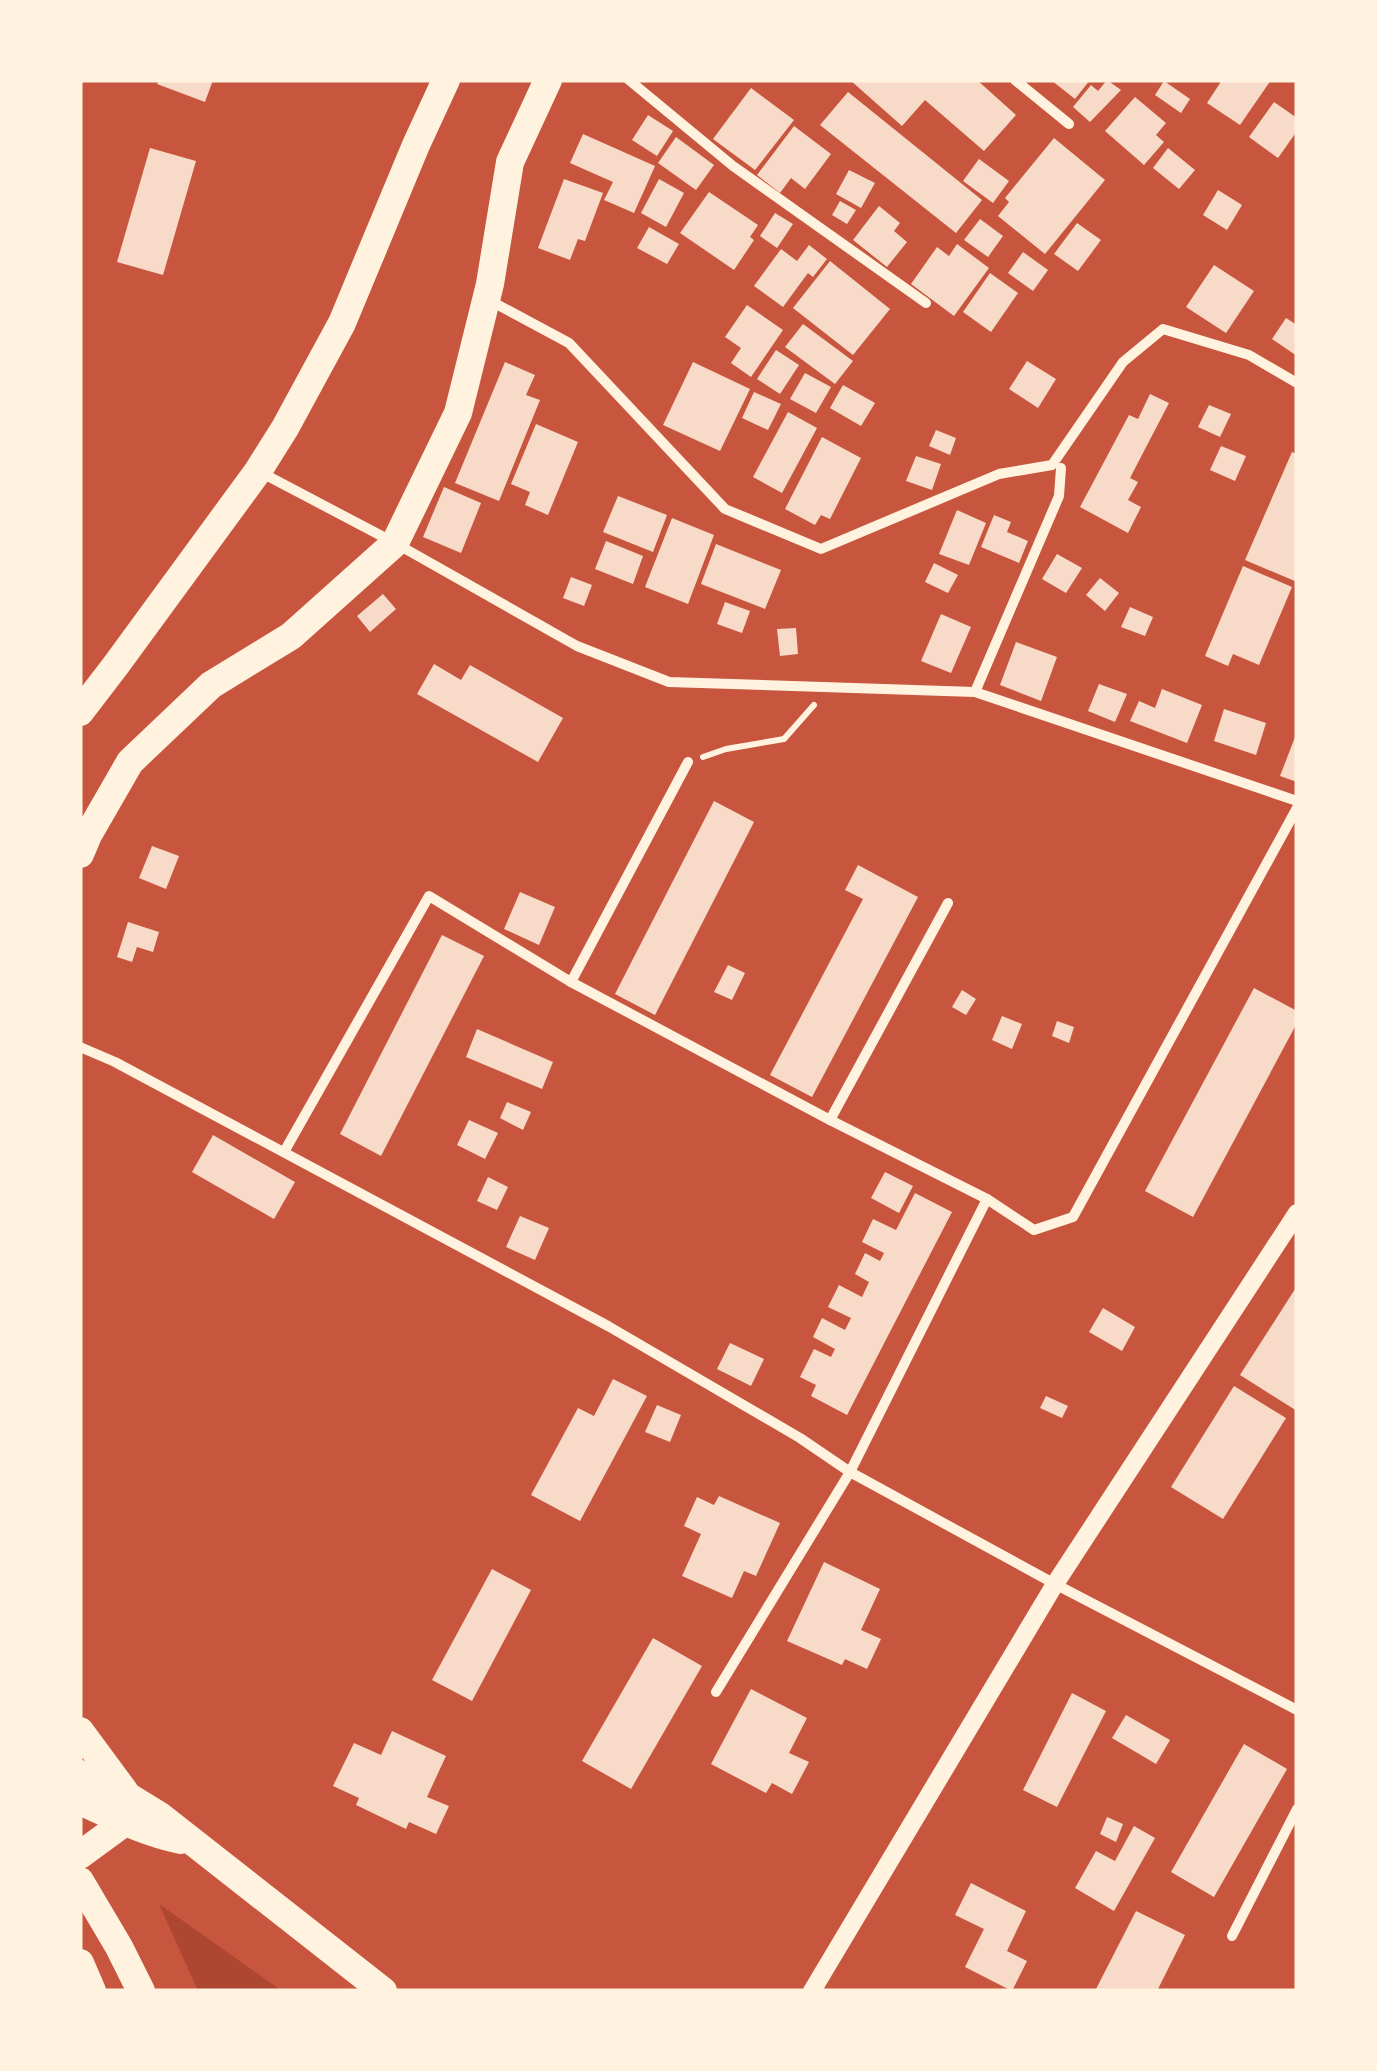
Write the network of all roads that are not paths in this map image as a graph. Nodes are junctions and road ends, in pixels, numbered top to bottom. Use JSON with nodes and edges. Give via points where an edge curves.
{"nodes":[{"id":1,"x":446,"y":80,"type":"edge"},
{"id":2,"x":548,"y":80,"type":"edge"},
{"id":3,"x":629,"y":80,"type":"edge"},
{"id":4,"x":1015,"y":80,"type":"edge"},
{"id":5,"x":1069,"y":124,"type":"dead end"},
{"id":6,"x":486,"y":298,"type":"junction"},
{"id":7,"x":926,"y":303,"type":"dead end"},
{"id":8,"x":1297,"y":383,"type":"edge"},
{"id":9,"x":1061,"y":468,"type":"dead end"},
{"id":10,"x":258,"y":471,"type":"junction"},
{"id":11,"x":395,"y":542,"type":"junction"},
{"id":12,"x":975,"y":692,"type":"junction"},
{"id":13,"x":80,"y":712,"type":"edge"},
{"id":14,"x":688,"y":762,"type":"road end"},
{"id":15,"x":1297,"y":804,"type":"edge"},
{"id":16,"x":80,"y":854,"type":"edge"},
{"id":17,"x":948,"y":903,"type":"dead end"},
{"id":18,"x":571,"y":982,"type":"junction"},
{"id":19,"x":80,"y":1047,"type":"edge"},
{"id":20,"x":830,"y":1120,"type":"junction"},
{"id":21,"x":284,"y":1152,"type":"junction"},
{"id":22,"x":987,"y":1199,"type":"junction"},
{"id":23,"x":1297,"y":1213,"type":"edge"},
{"id":24,"x":850,"y":1472,"type":"junction"},
{"id":25,"x":1055,"y":1584,"type":"junction"},
{"id":26,"x":716,"y":1692,"type":"dead end"},
{"id":27,"x":1297,"y":1710,"type":"edge"},
{"id":28,"x":80,"y":1731,"type":"edge"},
{"id":29,"x":80,"y":1774,"type":"edge"},
{"id":30,"x":80,"y":1801,"type":"edge"},
{"id":31,"x":1297,"y":1809,"type":"edge"},
{"id":32,"x":127,"y":1810,"type":"junction"},
{"id":33,"x":80,"y":1855,"type":"edge"},
{"id":34,"x":80,"y":1882,"type":"edge"},
{"id":35,"x":1232,"y":1936,"type":"dead end"},
{"id":36,"x":80,"y":1963,"type":"edge"},
{"id":37,"x":92,"y":1991,"type":"edge"},
{"id":38,"x":141,"y":1991,"type":"edge"},
{"id":39,"x":383,"y":1991,"type":"edge"},
{"id":40,"x":812,"y":1991,"type":"edge"}],
"edges":[{"from":1,"to":10,"type":"highway","via":[[342,323]]},
{"from":2,"to":6,"type":"highway","via":[[510,162]]},
{"from":3,"to":7,"type":"street","via":[[732,166]]},
{"from":4,"to":5,"type":"street"},
{"from":6,"to":8,"type":"street","via":[[569,344],[725,509],[821,549],[998,474],[1052,465],[1122,362],[1163,328],[1249,356]]},
{"from":6,"to":11,"type":"highway","via":[[458,412]]},
{"from":9,"to":12,"type":"street","via":[[1059,496]]},
{"from":10,"to":11,"type":"street"},
{"from":10,"to":13,"type":"highway"},
{"from":11,"to":12,"type":"street","via":[[576,646],[669,682]]},
{"from":11,"to":16,"type":"highway","via":[[291,636],[211,685],[130,762]]},
{"from":12,"to":15,"type":"street"},
{"from":14,"to":18,"type":"street"},
{"from":15,"to":22,"type":"street","via":[[1072,1217],[1034,1230]]},
{"from":17,"to":20,"type":"street"},
{"from":18,"to":20,"type":"street"},
{"from":18,"to":21,"type":"street","via":[[429,896]]},
{"from":19,"to":21,"type":"street"},
{"from":20,"to":22,"type":"street"},
{"from":21,"to":24,"type":"street","via":[[608,1326]]},
{"from":22,"to":24,"type":"street"},
{"from":23,"to":25,"type":"street"},
{"from":24,"to":25,"type":"street"},
{"from":24,"to":26,"type":"street"},
{"from":25,"to":27,"type":"street"},
{"from":25,"to":40,"type":"street"},
{"from":28,"to":32,"type":"highway"},
{"from":29,"to":32,"type":"highway"},
{"from":30,"to":32,"type":"highway"},
{"from":31,"to":35,"type":"street"},
{"from":32,"to":33,"type":"highway"},
{"from":32,"to":39,"type":"highway","via":[[161,1836],[196,1842]]},
{"from":34,"to":38,"type":"highway"},
{"from":36,"to":37,"type":"highway"}]}
